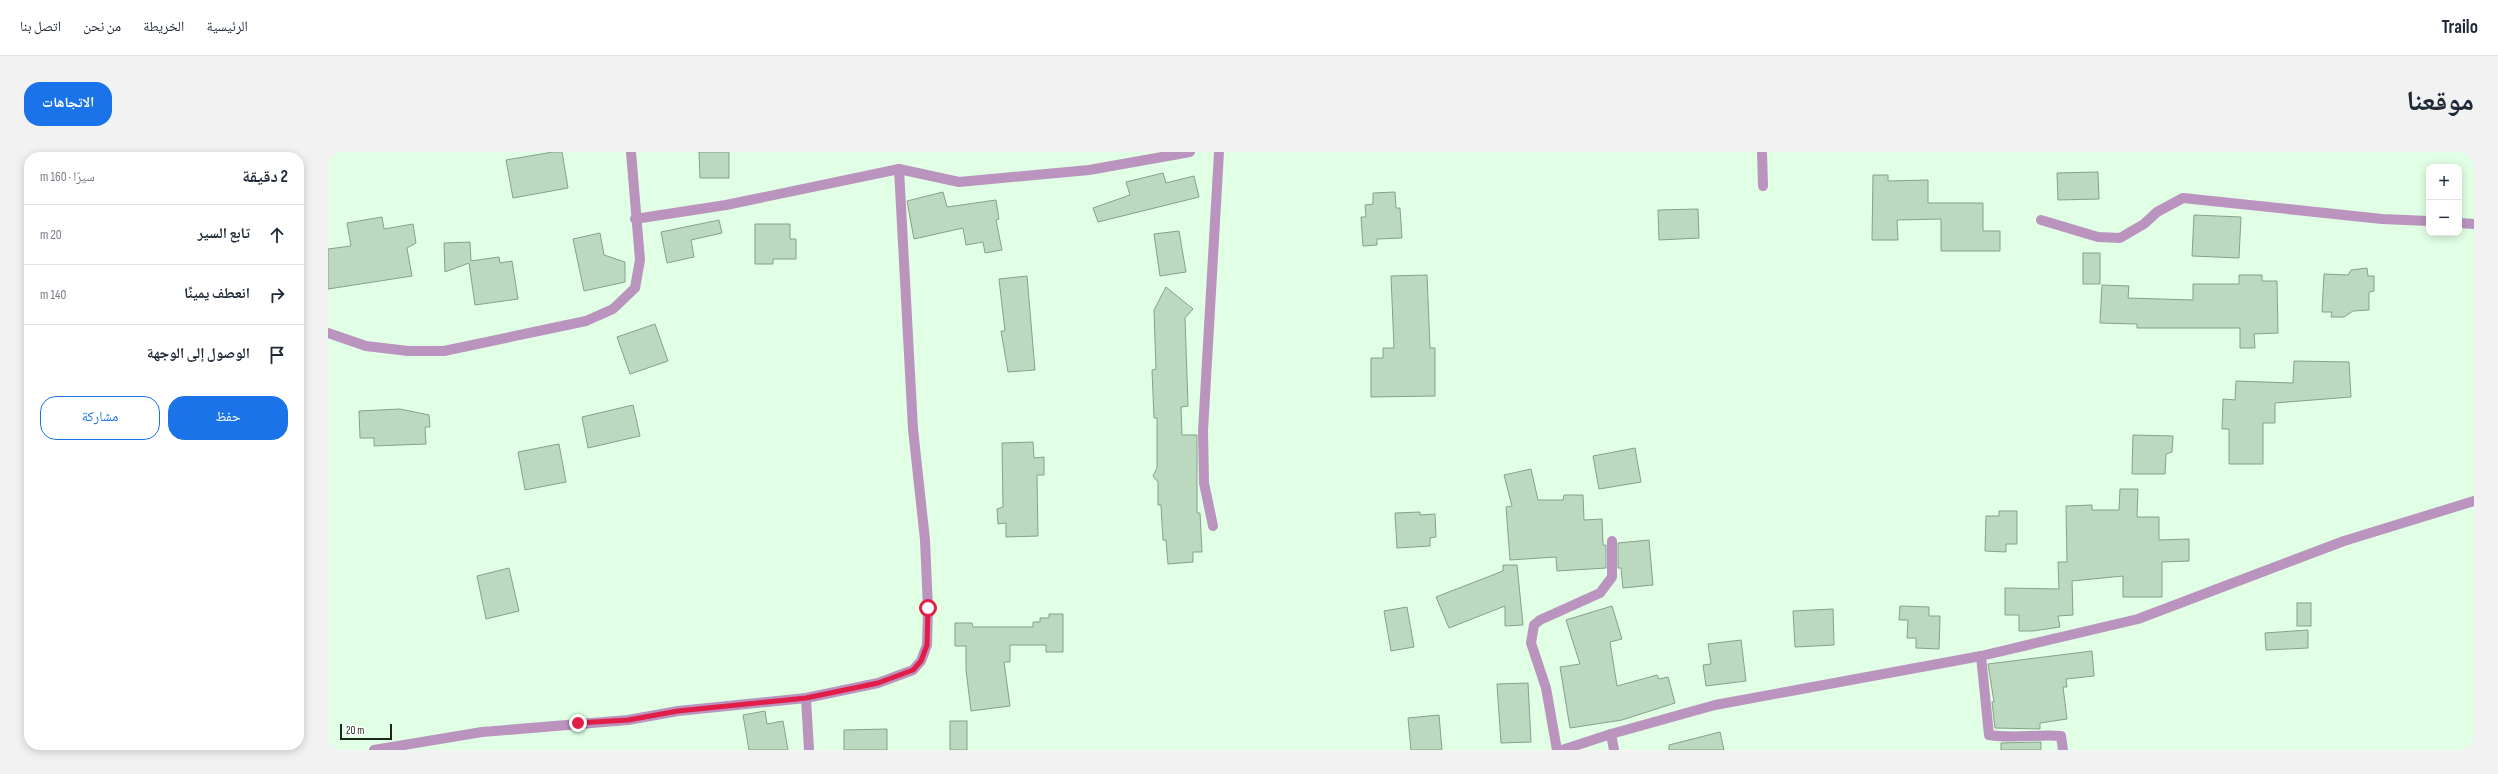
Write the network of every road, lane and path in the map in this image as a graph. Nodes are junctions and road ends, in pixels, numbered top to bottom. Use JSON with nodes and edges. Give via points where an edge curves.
{"nodes":[{"id":1,"x":630,"y":152,"type":"edge"},
{"id":2,"x":1190,"y":152,"type":"edge"},
{"id":3,"x":1219,"y":152,"type":"edge"},
{"id":4,"x":1762,"y":152,"type":"edge"},
{"id":5,"x":899,"y":169,"type":"junction"},
{"id":6,"x":1763,"y":186,"type":"dead end"},
{"id":7,"x":635,"y":219,"type":"junction"},
{"id":8,"x":2041,"y":220,"type":"dead end"},
{"id":9,"x":2426,"y":221,"type":"edge"},
{"id":10,"x":2462,"y":223,"type":"edge"},
{"id":11,"x":2474,"y":224,"type":"edge"},
{"id":12,"x":328,"y":333,"type":"edge"},
{"id":13,"x":2474,"y":501,"type":"edge"},
{"id":14,"x":1213,"y":526,"type":"dead end"},
{"id":15,"x":1612,"y":541,"type":"dead end"},
{"id":16,"x":1981,"y":656,"type":"junction"},
{"id":17,"x":806,"y":698,"type":"junction"},
{"id":18,"x":1611,"y":734,"type":"junction"},
{"id":19,"x":374,"y":750,"type":"edge"},
{"id":20,"x":810,"y":750,"type":"edge"},
{"id":21,"x":1557,"y":750,"type":"edge"},
{"id":22,"x":1562,"y":750,"type":"edge"},
{"id":23,"x":1614,"y":750,"type":"edge"},
{"id":24,"x":2063,"y":750,"type":"edge"}],
"edges":[{"from":1,"to":7,"type":"street"},
{"from":2,"to":5,"type":"street","via":[[1089,170],[959,182]]},
{"from":3,"to":14,"type":"street","via":[[1202,431],[1204,482]]},
{"from":4,"to":6,"type":"street"},
{"from":5,"to":7,"type":"street","via":[[726,205]]},
{"from":5,"to":17,"type":"street","via":[[913,429],[925,540],[927,645],[921,661],[913,670],[878,683]]},
{"from":7,"to":12,"type":"street","via":[[640,260],[635,288],[613,309],[586,321],[444,351],[408,351],[366,346]]},
{"from":8,"to":9,"type":"street","via":[[2098,237],[2120,238],[2144,224],[2157,212],[2183,198],[2382,219]]},
{"from":10,"to":11,"type":"street"},
{"from":13,"to":16,"type":"street","via":[[2344,541],[2138,619]]},
{"from":15,"to":21,"type":"street","via":[[1612,577],[1600,593],[1534,625],[1531,643],[1546,688]]},
{"from":16,"to":18,"type":"street","via":[[1715,705]]},
{"from":16,"to":24,"type":"street","via":[[1989,735],[2006,738],[2039,734],[2062,736]]},
{"from":17,"to":19,"type":"street","via":[[678,711],[628,720],[482,732]]},
{"from":17,"to":20,"type":"street"},
{"from":18,"to":22,"type":"street"},
{"from":18,"to":23,"type":"street"}]}
